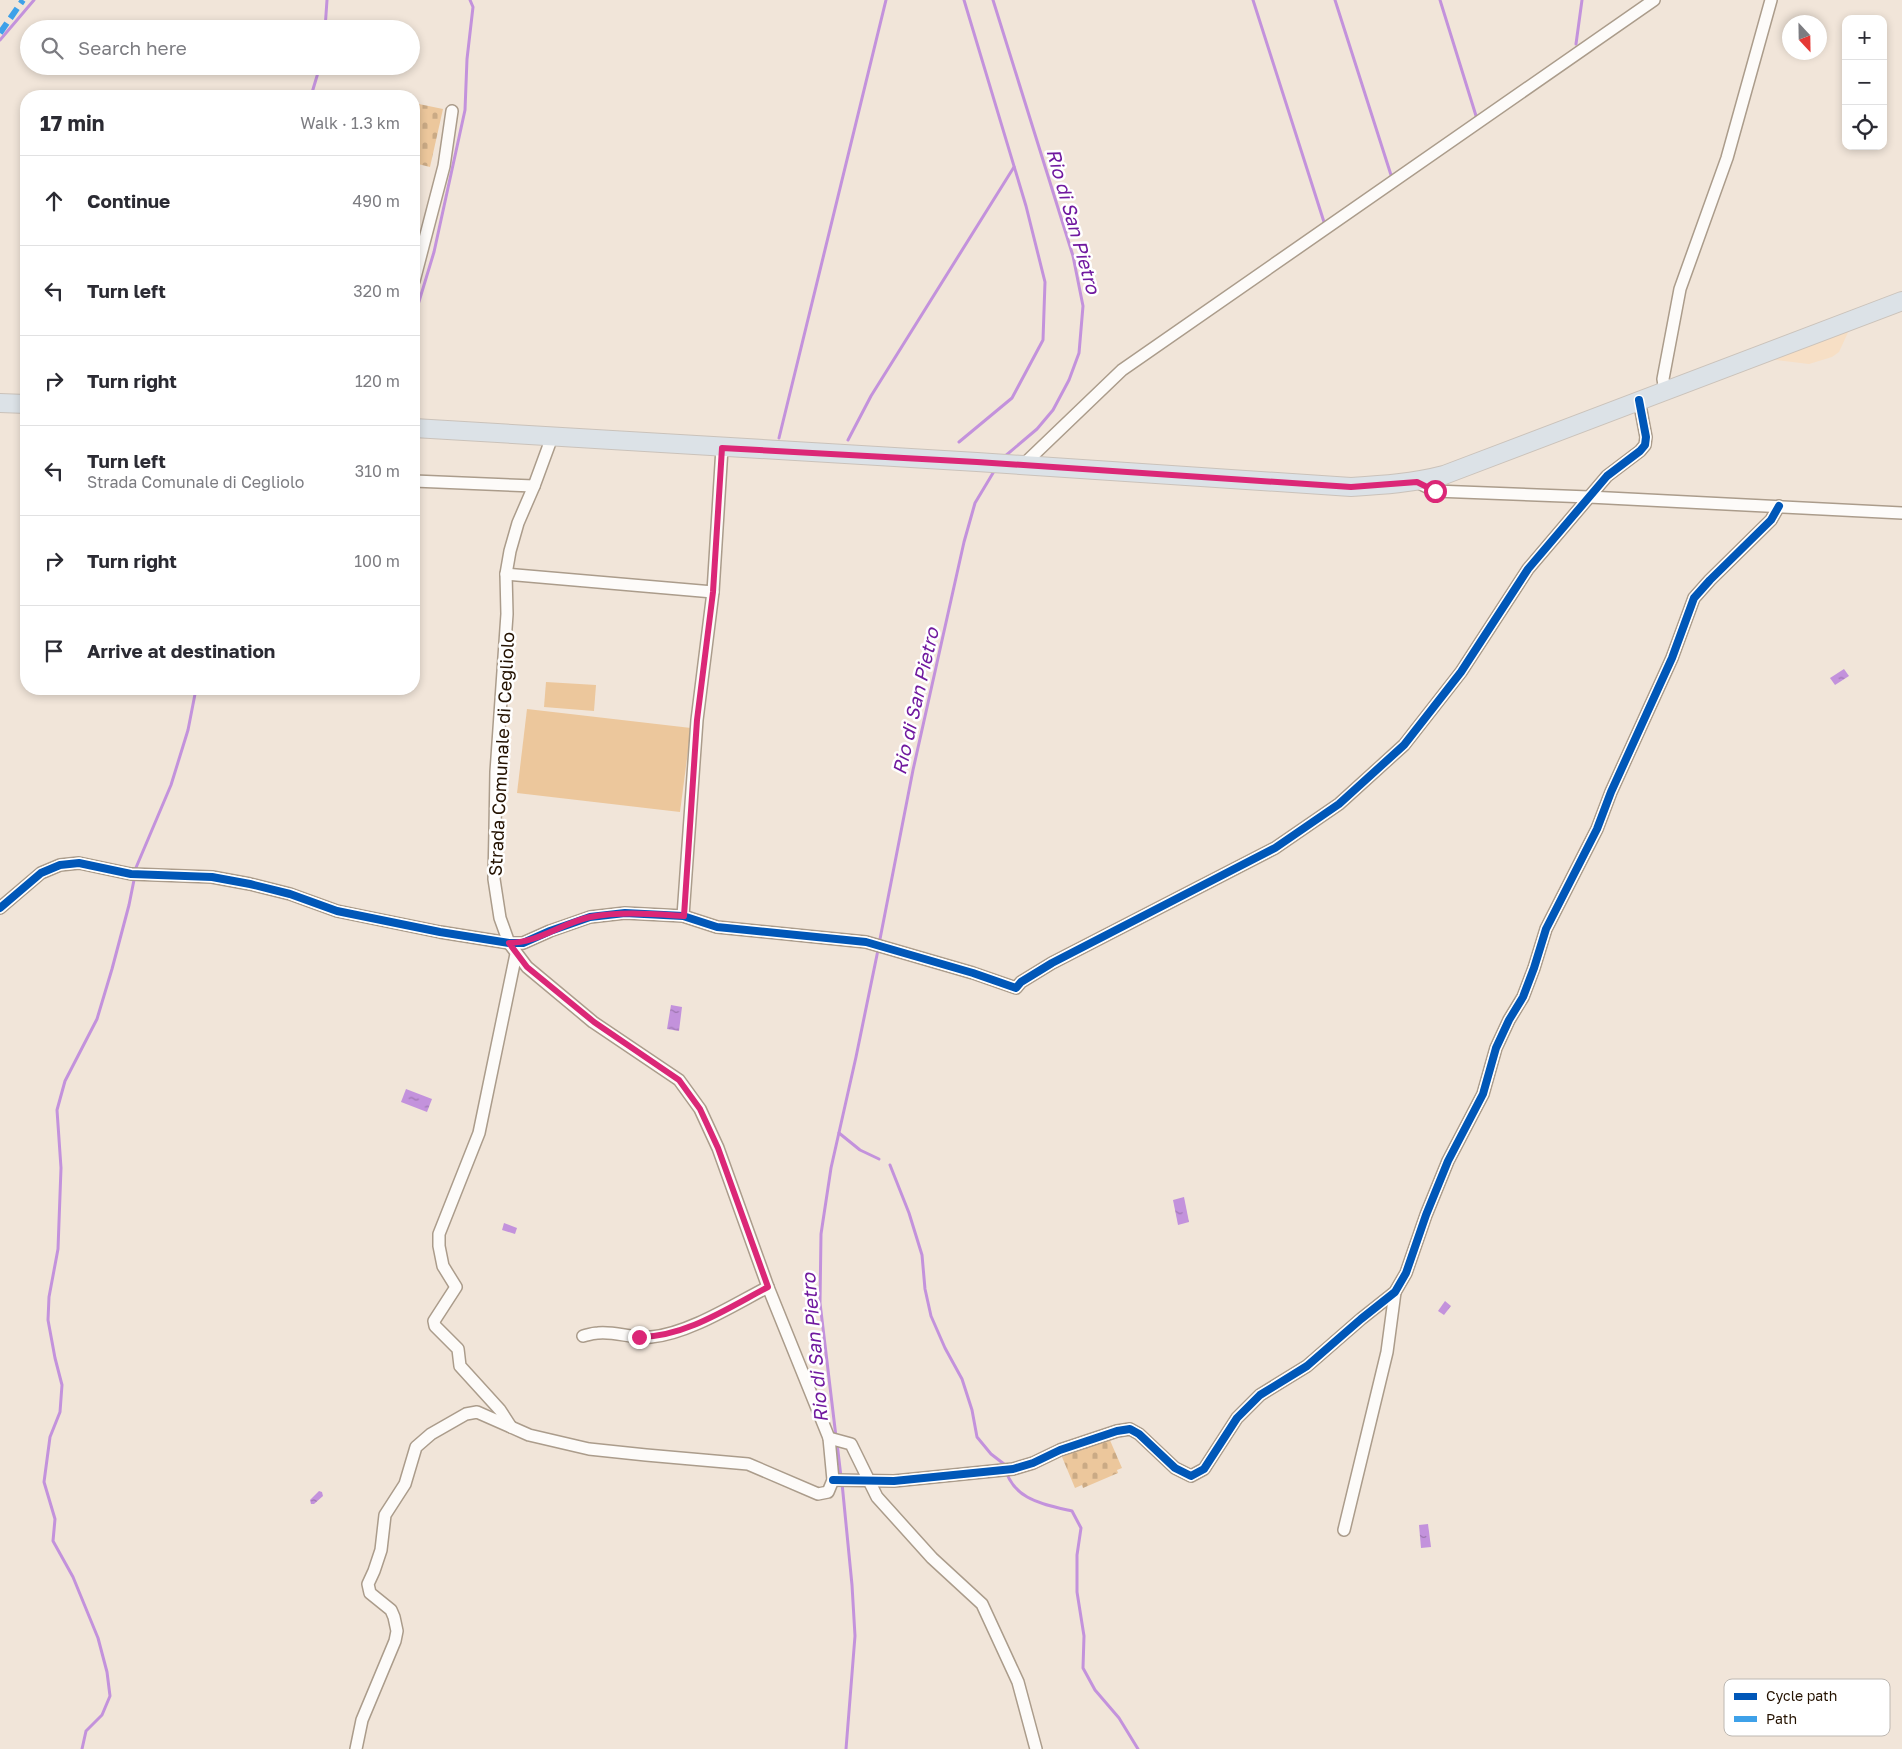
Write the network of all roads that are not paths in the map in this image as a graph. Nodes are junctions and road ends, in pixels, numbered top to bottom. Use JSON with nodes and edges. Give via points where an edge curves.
{"nodes":[{"id":1,"x":1654,"y":0,"type":"edge"},
{"id":2,"x":1771,"y":0,"type":"edge"},
{"id":3,"x":452,"y":111,"type":"dead end"},
{"id":4,"x":420,"y":258,"type":"edge"},
{"id":5,"x":1902,"y":301,"type":"edge"},
{"id":6,"x":1664,"y":391,"type":"junction"},
{"id":7,"x":1639,"y":400,"type":"junction"},
{"id":8,"x":0,"y":403,"type":"edge"},
{"id":9,"x":20,"y":404,"type":"edge"},
{"id":10,"x":420,"y":428,"type":"edge"},
{"id":11,"x":552,"y":437,"type":"junction"},
{"id":12,"x":722,"y":448,"type":"junction"},
{"id":13,"x":1023,"y":465,"type":"junction"},
{"id":14,"x":420,"y":481,"type":"edge"},
{"id":15,"x":1417,"y":482,"type":"junction"},
{"id":16,"x":534,"y":486,"type":"junction"},
{"id":17,"x":1589,"y":497,"type":"junction"},
{"id":18,"x":1779,"y":506,"type":"junction"},
{"id":19,"x":1902,"y":513,"type":"edge"},
{"id":20,"x":506,"y":574,"type":"junction"},
{"id":21,"x":713,"y":592,"type":"junction"},
{"id":22,"x":0,"y":908,"type":"edge"},
{"id":23,"x":684,"y":916,"type":"junction"},
{"id":24,"x":509,"y":943,"type":"junction"},
{"id":25,"x":516,"y":954,"type":"junction"},
{"id":26,"x":768,"y":1287,"type":"junction"},
{"id":27,"x":1395,"y":1292,"type":"junction"},
{"id":28,"x":582,"y":1336,"type":"dead end"},
{"id":29,"x":511,"y":1427,"type":"junction"},
{"id":30,"x":828,"y":1438,"type":"junction"},
{"id":31,"x":833,"y":1480,"type":"junction"},
{"id":32,"x":869,"y":1482,"type":"junction"},
{"id":33,"x":1344,"y":1530,"type":"dead end"},
{"id":34,"x":356,"y":1749,"type":"edge"},
{"id":35,"x":1036,"y":1749,"type":"edge"}],
"edges":[{"from":1,"to":13,"type":"street","via":[[1122,370]]},
{"from":2,"to":6,"type":"street","via":[[1727,158],[1680,289],[1663,380]]},
{"from":3,"to":4,"type":"street","via":[[444,166]]},
{"from":5,"to":6,"type":"main road"},
{"from":6,"to":7,"type":"main road"},
{"from":7,"to":15,"type":"main road","via":[[1444,475]]},
{"from":7,"to":17,"type":"street","via":[[1645,444],[1607,476]]},
{"from":8,"to":9,"type":"main road"},
{"from":10,"to":11,"type":"main road"},
{"from":11,"to":12,"type":"main road"},
{"from":11,"to":16,"type":"street","name":"Strada Comunale di Cegliolo"},
{"from":12,"to":13,"type":"main road"},
{"from":12,"to":21,"type":"street"},
{"from":13,"to":15,"type":"main road","via":[[1351,487]]},
{"from":14,"to":16,"type":"street"},
{"from":15,"to":17,"type":"street","via":[[1435,491]]},
{"from":16,"to":20,"type":"street","name":"Strada Comunale di Cegliolo","via":[[518,523]]},
{"from":17,"to":18,"type":"street"},
{"from":17,"to":23,"type":"street","via":[[1528,569],[1461,672],[1404,745],[1339,804],[1275,848],[1052,963],[1016,988],[866,942],[717,927]]},
{"from":18,"to":19,"type":"street"},
{"from":18,"to":27,"type":"street","via":[[1771,520],[1694,598],[1672,658],[1597,829],[1546,929],[1523,997],[1496,1048],[1483,1094],[1448,1161],[1406,1273]]},
{"from":20,"to":21,"type":"street"},
{"from":20,"to":24,"type":"street","name":"Strada Comunale di Cegliolo","via":[[507,614],[496,772],[494,879],[500,918]]},
{"from":21,"to":23,"type":"street","via":[[697,720]]},
{"from":22,"to":24,"type":"street","via":[[41,873],[60,865],[79,863],[131,874],[212,877],[250,884],[337,911]]},
{"from":23,"to":24,"type":"street","via":[[625,913],[590,917],[523,943]]},
{"from":24,"to":25,"type":"street","name":"Strada Comunale di Cegliolo"},
{"from":25,"to":26,"type":"street","name":"Strada Comunale di Cegliolo","via":[[527,967],[594,1022],[679,1080],[700,1109],[718,1148]]},
{"from":25,"to":29,"type":"street","via":[[479,1133],[439,1234],[443,1266],[456,1287],[434,1321],[458,1349],[460,1366]]},
{"from":26,"to":28,"type":"street","via":[[673,1333],[652,1337],[599,1332]]},
{"from":26,"to":30,"type":"street","name":"Strada Comunale di Cegliolo"},
{"from":27,"to":32,"type":"street","via":[[1308,1366],[1260,1395],[1237,1418],[1204,1469],[1191,1476],[1175,1468],[1130,1429],[1013,1469]]},
{"from":27,"to":33,"type":"street","via":[[1387,1352]]},
{"from":29,"to":31,"type":"street","via":[[529,1435],[589,1448],[748,1464],[818,1494],[828,1492]]},
{"from":29,"to":34,"type":"street","via":[[476,1412],[466,1414],[431,1434],[416,1447],[405,1484],[385,1515],[381,1550],[368,1584],[370,1593],[391,1610],[397,1630],[362,1720]]},
{"from":30,"to":31,"type":"street","name":"Strada Comunale di Cegliolo"},
{"from":30,"to":32,"type":"street","via":[[852,1444]]},
{"from":31,"to":32,"type":"street"},
{"from":32,"to":35,"type":"street","via":[[878,1497],[932,1558],[982,1604],[1018,1682]]}]}
